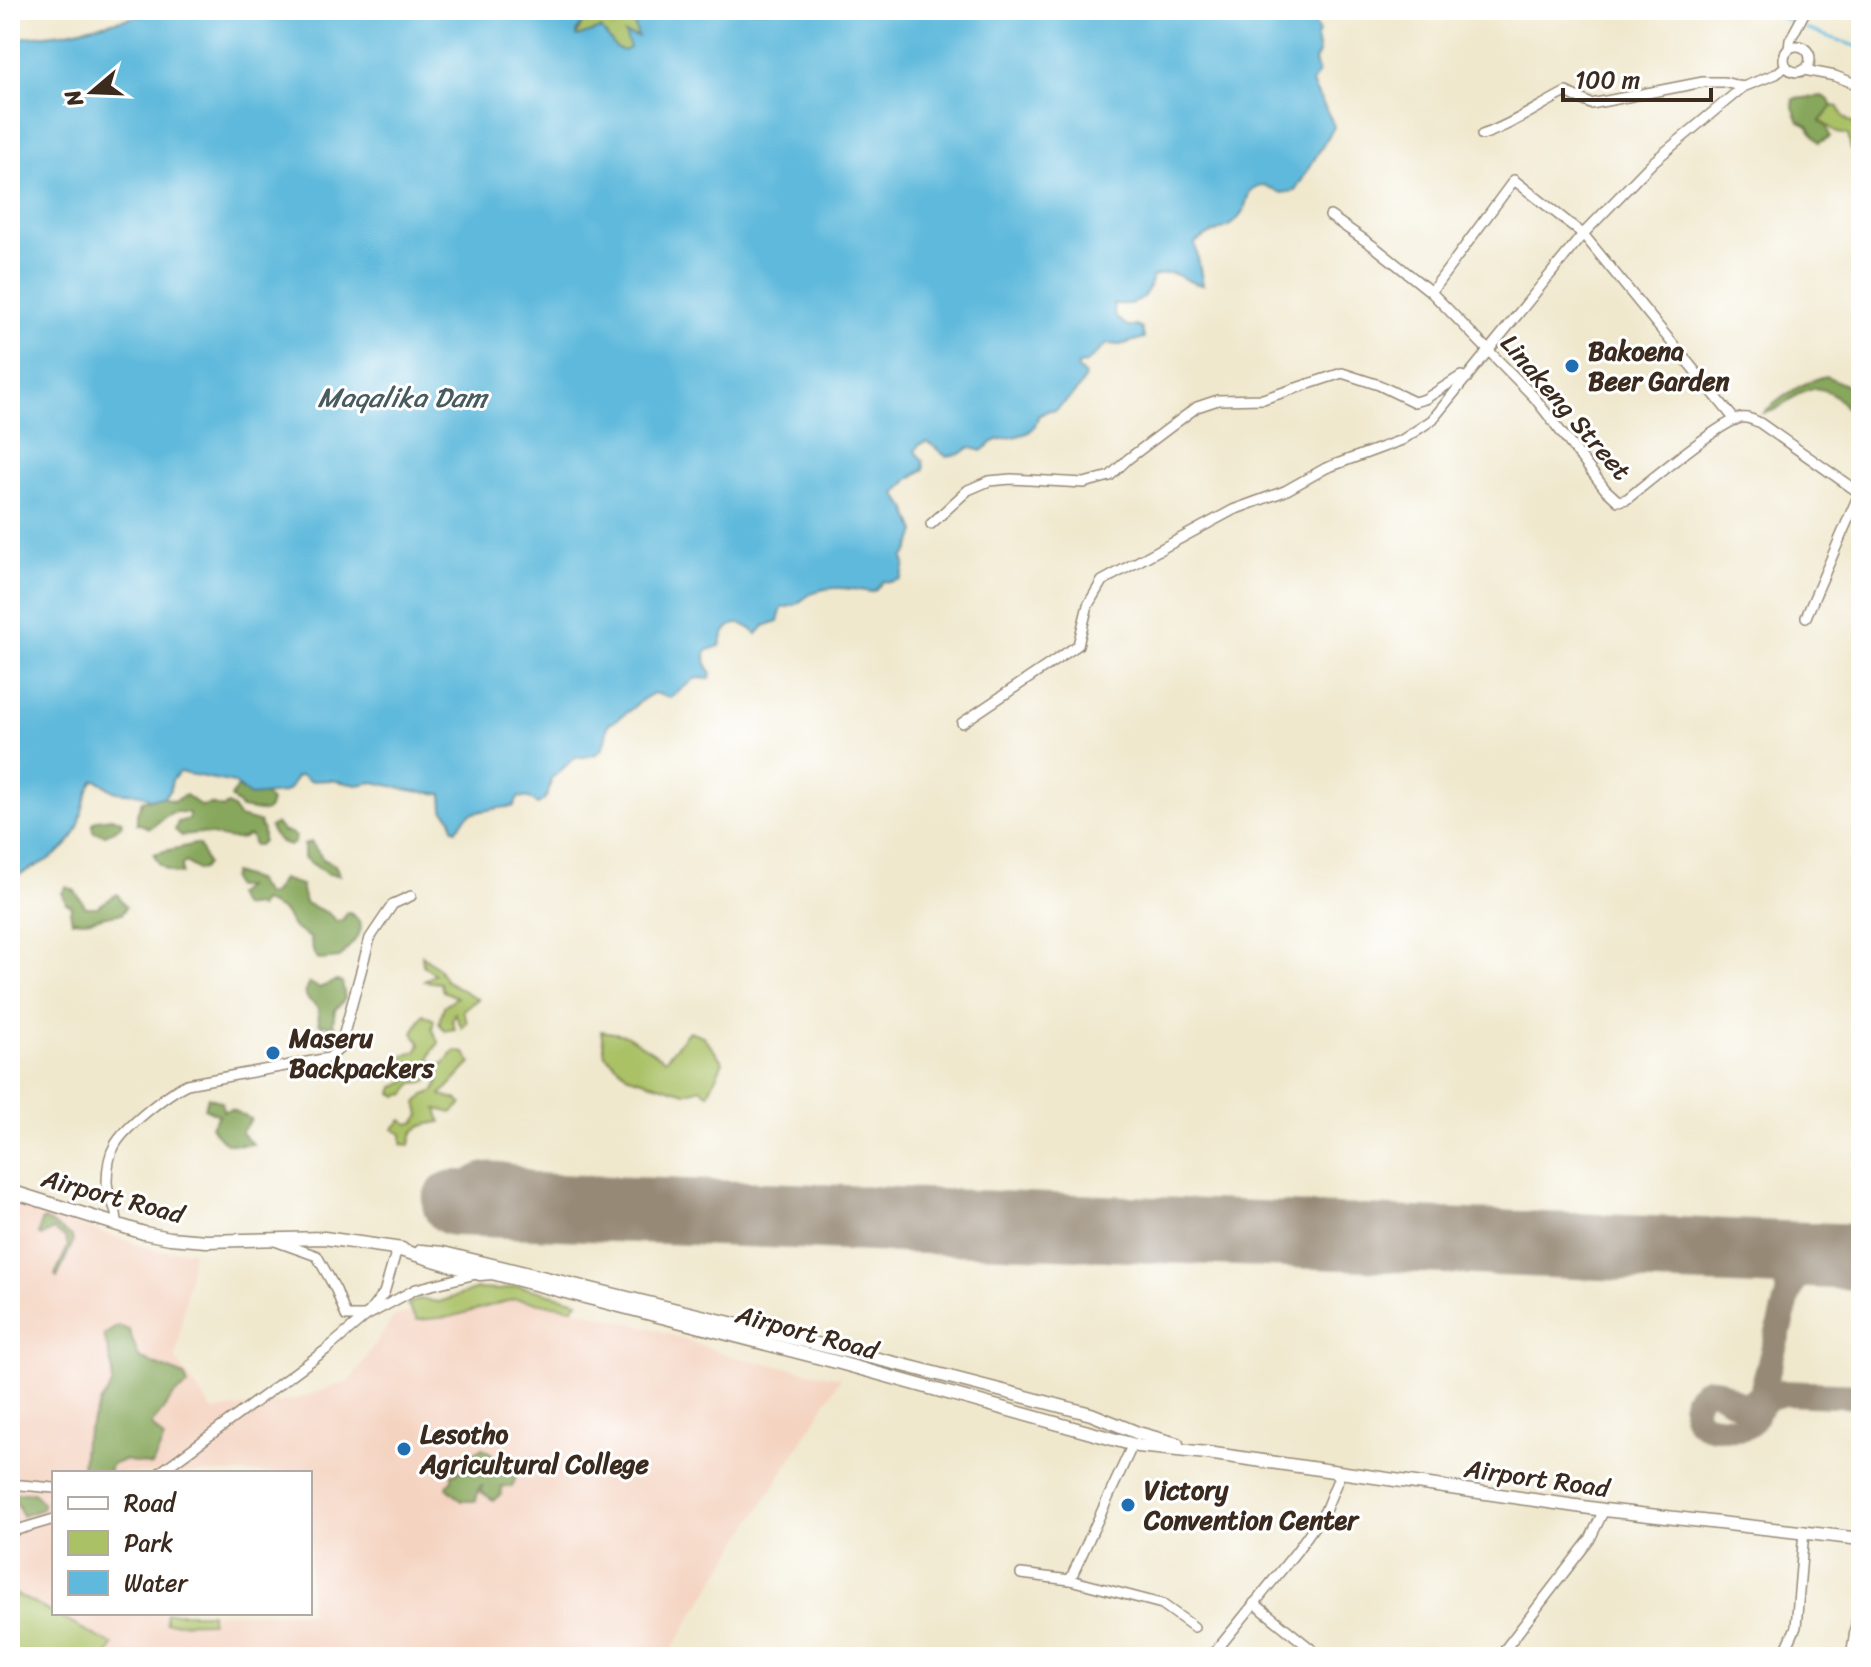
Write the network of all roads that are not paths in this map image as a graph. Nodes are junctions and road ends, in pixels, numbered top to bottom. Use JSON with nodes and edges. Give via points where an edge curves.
{"nodes":[{"id":1,"x":1806,"y":10,"type":"edge"},
{"id":2,"x":1797,"y":27,"type":"junction"},
{"id":3,"x":1789,"y":49,"type":"junction"},
{"id":4,"x":1806,"y":53,"type":"junction"},
{"id":5,"x":1786,"y":66,"type":"junction"},
{"id":6,"x":1804,"y":70,"type":"junction"},
{"id":7,"x":1835,"y":76,"type":"junction"},
{"id":8,"x":1861,"y":86,"type":"edge"},
{"id":9,"x":1743,"y":87,"type":"junction"},
{"id":10,"x":1482,"y":135,"type":"dead end"},
{"id":11,"x":1330,"y":216,"type":"dead end"},
{"id":12,"x":1583,"y":234,"type":"junction"},
{"id":13,"x":1431,"y":292,"type":"junction"},
{"id":14,"x":1489,"y":351,"type":"junction"},
{"id":15,"x":1467,"y":378,"type":"junction"},
{"id":16,"x":1735,"y":420,"type":"junction"},
{"id":17,"x":1860,"y":494,"type":"edge"},
{"id":18,"x":931,"y":524,"type":"dead end"},
{"id":19,"x":1806,"y":617,"type":"dead end"},
{"id":20,"x":962,"y":723,"type":"dead end"},
{"id":21,"x":411,"y":896,"type":"dead end"},
{"id":22,"x":10,"y":1191,"type":"edge"},
{"id":23,"x":117,"y":1224,"type":"junction"},
{"id":24,"x":264,"y":1238,"type":"junction"},
{"id":25,"x":397,"y":1249,"type":"junction"},
{"id":26,"x":480,"y":1274,"type":"junction"},
{"id":27,"x":366,"y":1316,"type":"junction"},
{"id":28,"x":1133,"y":1444,"type":"junction"},
{"id":29,"x":1207,"y":1453,"type":"junction"},
{"id":30,"x":162,"y":1471,"type":"edge"},
{"id":31,"x":1341,"y":1472,"type":"junction"},
{"id":32,"x":10,"y":1484,"type":"edge"},
{"id":33,"x":52,"y":1488,"type":"edge"},
{"id":34,"x":1604,"y":1510,"type":"junction"},
{"id":35,"x":52,"y":1520,"type":"edge"},
{"id":36,"x":1804,"y":1531,"type":"junction"},
{"id":37,"x":10,"y":1532,"type":"edge"},
{"id":38,"x":1861,"y":1539,"type":"edge"},
{"id":39,"x":1021,"y":1574,"type":"dead end"},
{"id":40,"x":1070,"y":1580,"type":"junction"},
{"id":41,"x":1861,"y":1591,"type":"edge"},
{"id":42,"x":1254,"y":1603,"type":"junction"},
{"id":43,"x":1194,"y":1627,"type":"dead end"},
{"id":44,"x":1501,"y":1656,"type":"edge"},
{"id":45,"x":1211,"y":1657,"type":"edge"},
{"id":46,"x":1321,"y":1657,"type":"edge"},
{"id":47,"x":1774,"y":1657,"type":"edge"},
{"id":48,"x":1851,"y":1657,"type":"edge"}],
"edges":[{"from":1,"to":2,"type":"street"},
{"from":2,"to":3,"type":"street"},
{"from":2,"to":4,"type":"street"},
{"from":3,"to":4,"type":"street","via":[[1796,46]]},
{"from":3,"to":5,"type":"street"},
{"from":4,"to":6,"type":"street","via":[[1809,64]]},
{"from":4,"to":7,"type":"street"},
{"from":5,"to":6,"type":"street"},
{"from":5,"to":9,"type":"street"},
{"from":6,"to":7,"type":"street"},
{"from":7,"to":8,"type":"street"},
{"from":9,"to":10,"type":"street","via":[[1703,82],[1591,104],[1566,92]]},
{"from":9,"to":12,"type":"street","via":[[1653,162]]},
{"from":11,"to":13,"type":"street","name":"Linakeng Street"},
{"from":12,"to":13,"type":"street","via":[[1514,180]]},
{"from":12,"to":14,"type":"street"},
{"from":12,"to":16,"type":"street"},
{"from":13,"to":14,"type":"street","name":"Linakeng Street"},
{"from":14,"to":15,"type":"street"},
{"from":14,"to":16,"type":"street","name":"Linakeng Street","via":[[1534,397],[1618,501]]},
{"from":15,"to":18,"type":"street","via":[[1461,376],[1414,402],[1342,373],[1263,399],[1208,402],[1110,476],[1084,483],[989,481],[968,490]]},
{"from":15,"to":20,"type":"street","via":[[1432,420],[1402,440],[1233,510],[1102,581],[1088,605],[1078,645]]},
{"from":16,"to":17,"type":"street","via":[[1760,423]]},
{"from":17,"to":19,"type":"street"},
{"from":21,"to":23,"type":"street","via":[[393,904],[370,938],[340,1048],[329,1058],[187,1084],[115,1143],[107,1181]]},
{"from":22,"to":23,"type":"main road","name":"Airport Road"},
{"from":23,"to":24,"type":"main road","name":"Airport Road","via":[[206,1241]]},
{"from":24,"to":25,"type":"main road","name":"Airport Road","via":[[324,1238]]},
{"from":24,"to":27,"type":"street","via":[[317,1256],[346,1316]]},
{"from":25,"to":26,"type":"main road","name":"Airport Road"},
{"from":25,"to":27,"type":"street","via":[[384,1293]]},
{"from":25,"to":29,"type":"main road","name":"Airport Road","via":[[443,1253],[896,1363],[1091,1414]]},
{"from":26,"to":27,"type":"street","via":[[416,1289]]},
{"from":26,"to":28,"type":"main road","name":"Airport Road","via":[[825,1359]]},
{"from":27,"to":30,"type":"street"},
{"from":28,"to":29,"type":"main road","name":"Airport Road"},
{"from":28,"to":40,"type":"street"},
{"from":29,"to":31,"type":"main road","name":"Airport Road"},
{"from":31,"to":34,"type":"main road","name":"Airport Road"},
{"from":31,"to":42,"type":"street","via":[[1325,1511]]},
{"from":32,"to":33,"type":"street"},
{"from":34,"to":36,"type":"main road","name":"Airport Road"},
{"from":34,"to":44,"type":"street","via":[[1590,1539]]},
{"from":35,"to":37,"type":"street"},
{"from":36,"to":38,"type":"main road","name":"Airport Road"},
{"from":36,"to":47,"type":"street","via":[[1796,1627],[1787,1647]]},
{"from":39,"to":40,"type":"street"},
{"from":40,"to":43,"type":"street","via":[[1162,1604]]},
{"from":41,"to":48,"type":"street"},
{"from":42,"to":45,"type":"street"},
{"from":42,"to":46,"type":"street"}]}
